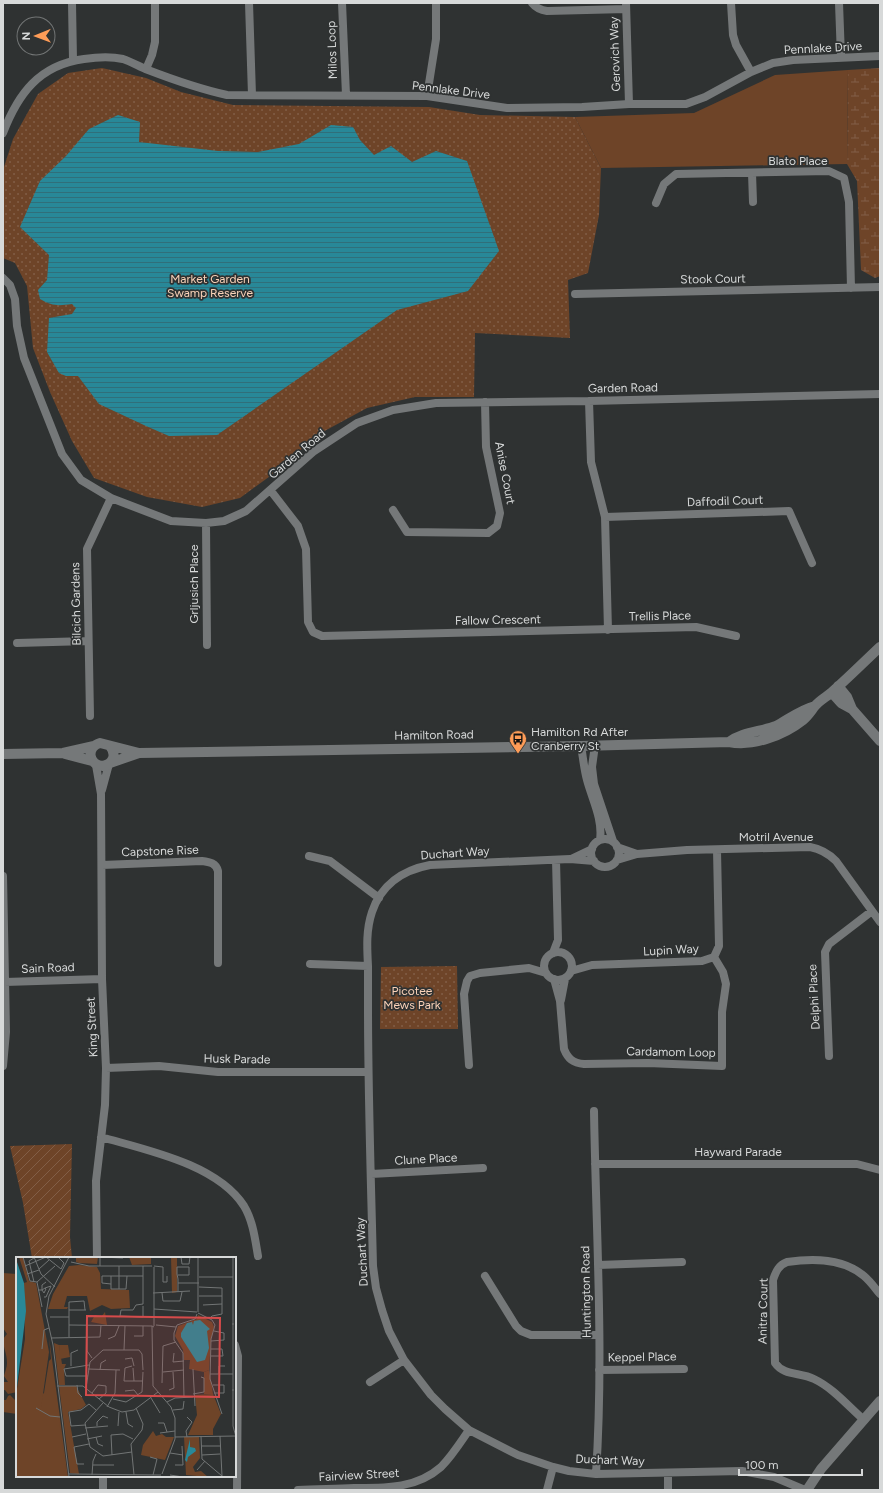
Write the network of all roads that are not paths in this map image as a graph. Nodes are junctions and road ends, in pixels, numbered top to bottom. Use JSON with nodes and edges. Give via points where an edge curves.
{"nodes":[{"id":1,"x":72,"y":3,"type":"edge"},
{"id":2,"x":155,"y":3,"type":"edge"},
{"id":3,"x":250,"y":3,"type":"edge"},
{"id":4,"x":342,"y":3,"type":"edge"},
{"id":5,"x":436,"y":3,"type":"edge"},
{"id":6,"x":532,"y":3,"type":"edge"},
{"id":7,"x":731,"y":3,"type":"edge"},
{"id":8,"x":839,"y":3,"type":"edge"},
{"id":9,"x":626,"y":6,"type":"edge"},
{"id":10,"x":880,"y":56,"type":"edge"},
{"id":11,"x":841,"y":57,"type":"junction"},
{"id":12,"x":73,"y":60,"type":"junction"},
{"id":13,"x":146,"y":69,"type":"junction"},
{"id":14,"x":752,"y":72,"type":"junction"},
{"id":15,"x":252,"y":95,"type":"junction"},
{"id":16,"x":346,"y":95,"type":"junction"},
{"id":17,"x":427,"y":96,"type":"junction"},
{"id":18,"x":629,"y":104,"type":"junction"},
{"id":19,"x":4,"y":128,"type":"edge"},
{"id":20,"x":752,"y":173,"type":"junction"},
{"id":21,"x":753,"y":202,"type":"dead end"},
{"id":22,"x":656,"y":203,"type":"dead end"},
{"id":23,"x":3,"y":278,"type":"edge"},
{"id":24,"x":880,"y":286,"type":"edge"},
{"id":25,"x":851,"y":288,"type":"junction"},
{"id":26,"x":575,"y":294,"type":"dead end"},
{"id":27,"x":880,"y":394,"type":"edge"},
{"id":28,"x":589,"y":401,"type":"junction"},
{"id":29,"x":485,"y":402,"type":"junction"},
{"id":30,"x":270,"y":491,"type":"junction"},
{"id":31,"x":111,"y":498,"type":"junction"},
{"id":32,"x":393,"y":510,"type":"dead end"},
{"id":33,"x":605,"y":517,"type":"junction"},
{"id":34,"x":206,"y":524,"type":"junction"},
{"id":35,"x":812,"y":563,"type":"dead end"},
{"id":36,"x":608,"y":630,"type":"junction"},
{"id":37,"x":736,"y":636,"type":"dead end"},
{"id":38,"x":88,"y":641,"type":"junction"},
{"id":39,"x":17,"y":643,"type":"dead end"},
{"id":40,"x":207,"y":645,"type":"dead end"},
{"id":41,"x":880,"y":647,"type":"edge"},
{"id":42,"x":835,"y":690,"type":"junction"},
{"id":43,"x":90,"y":716,"type":"dead end"},
{"id":44,"x":880,"y":741,"type":"edge"},
{"id":45,"x":595,"y":745,"type":"junction"},
{"id":46,"x":94,"y":746,"type":"junction"},
{"id":47,"x":110,"y":746,"type":"junction"},
{"id":48,"x":581,"y":746,"type":"junction"},
{"id":49,"x":63,"y":753,"type":"junction"},
{"id":50,"x":139,"y":753,"type":"junction"},
{"id":51,"x":3,"y":754,"type":"edge"},
{"id":52,"x":94,"y":763,"type":"junction"},
{"id":53,"x":110,"y":763,"type":"junction"},
{"id":54,"x":101,"y":794,"type":"junction"},
{"id":55,"x":600,"y":840,"type":"junction"},
{"id":56,"x":615,"y":844,"type":"junction"},
{"id":57,"x":592,"y":849,"type":"junction"},
{"id":58,"x":718,"y":850,"type":"junction"},
{"id":59,"x":637,"y":854,"type":"junction"},
{"id":60,"x":309,"y":856,"type":"dead end"},
{"id":61,"x":570,"y":859,"type":"junction"},
{"id":62,"x":556,"y":860,"type":"junction"},
{"id":63,"x":617,"y":860,"type":"junction"},
{"id":64,"x":594,"y":861,"type":"junction"},
{"id":65,"x":102,"y":865,"type":"junction"},
{"id":66,"x":3,"y":876,"type":"edge"},
{"id":67,"x":379,"y":898,"type":"junction"},
{"id":68,"x":872,"y":911,"type":"junction"},
{"id":69,"x":880,"y":922,"type":"edge"},
{"id":70,"x":558,"y":940,"type":"junction"},
{"id":71,"x":553,"y":954,"type":"junction"},
{"id":72,"x":568,"y":956,"type":"junction"},
{"id":73,"x":714,"y":957,"type":"junction"},
{"id":74,"x":546,"y":960,"type":"junction"},
{"id":75,"x":218,"y":963,"type":"dead end"},
{"id":76,"x":310,"y":964,"type":"dead end"},
{"id":77,"x":592,"y":965,"type":"junction"},
{"id":78,"x":368,"y":966,"type":"junction"},
{"id":79,"x":529,"y":968,"type":"junction"},
{"id":80,"x":571,"y":971,"type":"junction"},
{"id":81,"x":546,"y":974,"type":"junction"},
{"id":82,"x":102,"y":979,"type":"junction"},
{"id":83,"x":554,"y":979,"type":"junction"},
{"id":84,"x":565,"y":979,"type":"junction"},
{"id":85,"x":5,"y":982,"type":"junction"},
{"id":86,"x":560,"y":1001,"type":"junction"},
{"id":87,"x":829,"y":1056,"type":"dead end"},
{"id":88,"x":469,"y":1065,"type":"dead end"},
{"id":89,"x":3,"y":1066,"type":"edge"},
{"id":90,"x":106,"y":1068,"type":"junction"},
{"id":91,"x":368,"y":1072,"type":"junction"},
{"id":92,"x":594,"y":1111,"type":"dead end"},
{"id":93,"x":101,"y":1137,"type":"junction"},
{"id":94,"x":595,"y":1164,"type":"junction"},
{"id":95,"x":483,"y":1168,"type":"dead end"},
{"id":96,"x":880,"y":1170,"type":"edge"},
{"id":97,"x":371,"y":1174,"type":"junction"},
{"id":98,"x":258,"y":1256,"type":"dead end"},
{"id":99,"x":97,"y":1257,"type":"edge"},
{"id":100,"x":682,"y":1262,"type":"dead end"},
{"id":101,"x":598,"y":1265,"type":"junction"},
{"id":102,"x":485,"y":1276,"type":"dead end"},
{"id":103,"x":880,"y":1294,"type":"edge"},
{"id":104,"x":598,"y":1335,"type":"junction"},
{"id":105,"x":236,"y":1349,"type":"edge"},
{"id":106,"x":404,"y":1360,"type":"junction"},
{"id":107,"x":684,"y":1369,"type":"dead end"},
{"id":108,"x":599,"y":1370,"type":"junction"},
{"id":109,"x":370,"y":1382,"type":"dead end"},
{"id":110,"x":880,"y":1401,"type":"edge"},
{"id":111,"x":864,"y":1420,"type":"junction"},
{"id":112,"x":469,"y":1430,"type":"junction"},
{"id":113,"x":553,"y":1467,"type":"junction"},
{"id":114,"x":668,"y":1473,"type":"junction"},
{"id":115,"x":596,"y":1474,"type":"junction"},
{"id":116,"x":103,"y":1477,"type":"edge"},
{"id":117,"x":103,"y":1490,"type":"edge"},
{"id":118,"x":237,"y":1490,"type":"edge"},
{"id":119,"x":298,"y":1490,"type":"edge"},
{"id":120,"x":547,"y":1490,"type":"edge"},
{"id":121,"x":668,"y":1490,"type":"edge"},
{"id":122,"x":806,"y":1490,"type":"edge"}],
"edges":[{"from":1,"to":12,"type":"street"},
{"from":2,"to":13,"type":"street","via":[[156,42]]},
{"from":3,"to":15,"type":"street"},
{"from":4,"to":16,"type":"street","name":"Milos Loop"},
{"from":5,"to":17,"type":"street","via":[[436,39]]},
{"from":6,"to":9,"type":"street","via":[[536,8],[547,11]]},
{"from":7,"to":14,"type":"street","via":[[736,45]]},
{"from":8,"to":11,"type":"street"},
{"from":9,"to":18,"type":"street","name":"Gerovich Way"},
{"from":10,"to":11,"type":"street","name":"Pennlake Drive"},
{"from":11,"to":14,"type":"street","name":"Pennlake Drive","via":[[783,61]]},
{"from":12,"to":13,"type":"street","name":"Pennlake Drive","via":[[114,58],[132,62]]},
{"from":12,"to":19,"type":"street","name":"Pennlake Drive","via":[[52,68],[34,81],[20,98]]},
{"from":13,"to":15,"type":"street","name":"Pennlake Drive","via":[[227,95]]},
{"from":14,"to":18,"type":"street","name":"Pennlake Drive","via":[[691,103]]},
{"from":15,"to":16,"type":"street","name":"Pennlake Drive"},
{"from":16,"to":17,"type":"street","name":"Pennlake Drive"},
{"from":17,"to":18,"type":"street","name":"Pennlake Drive","via":[[507,108]]},
{"from":20,"to":21,"type":"street"},
{"from":20,"to":22,"type":"street","name":"Blato Place","via":[[676,174],[664,184]]},
{"from":20,"to":25,"type":"street","name":"Blato Place","via":[[829,171],[844,178],[849,202]]},
{"from":23,"to":31,"type":"street","name":"Garden Road","via":[[10,285],[15,300],[17,326],[24,358],[62,454],[81,480]]},
{"from":24,"to":25,"type":"street","name":"Stook Court"},
{"from":25,"to":26,"type":"street","name":"Stook Court"},
{"from":27,"to":28,"type":"street","name":"Garden Road"},
{"from":28,"to":29,"type":"street","name":"Garden Road"},
{"from":28,"to":33,"type":"street","via":[[591,462]]},
{"from":29,"to":30,"type":"street","name":"Garden Road","via":[[436,403],[393,410],[357,423],[313,452]]},
{"from":29,"to":32,"type":"street","name":"Anise Court","via":[[486,447],[500,513],[497,526],[488,533],[407,532]]},
{"from":30,"to":34,"type":"street","name":"Garden Road","via":[[246,512],[224,521]]},
{"from":30,"to":36,"type":"street","name":"Fallow Crescent","via":[[298,526],[306,549],[308,622],[312,632],[322,636]]},
{"from":31,"to":34,"type":"street","name":"Garden Road","via":[[171,521]]},
{"from":31,"to":38,"type":"street","name":"Bilcich Gardens","via":[[87,549]]},
{"from":33,"to":35,"type":"street","name":"Daffodil Court","via":[[789,511]]},
{"from":33,"to":36,"type":"street"},
{"from":34,"to":40,"type":"street","name":"Grljusich Place"},
{"from":36,"to":37,"type":"street","name":"Trellis Place","via":[[696,627]]},
{"from":38,"to":39,"type":"street"},
{"from":38,"to":43,"type":"street","name":"Bilcich Gardens"},
{"from":41,"to":42,"type":"main road","name":"Hamilton Road"},
{"from":42,"to":44,"type":"main road","via":[[847,697],[852,709]]},
{"from":42,"to":45,"type":"main road","name":"Hamilton Road","via":[[815,706],[803,720],[779,729],[767,738],[737,743]]},
{"from":45,"to":48,"type":"main road","name":"Hamilton Road"},
{"from":45,"to":56,"type":"street","via":[[592,767],[594,784]]},
{"from":46,"to":47,"type":"main road","via":[[104,743]]},
{"from":46,"to":49,"type":"main road"},
{"from":46,"to":52,"type":"main road","via":[[90,753]]},
{"from":47,"to":50,"type":"main road","name":"Hamilton Road"},
{"from":47,"to":53,"type":"main road","via":[[114,756]]},
{"from":48,"to":50,"type":"main road","name":"Hamilton Road"},
{"from":48,"to":55,"type":"street","via":[[586,778],[599,816]]},
{"from":49,"to":51,"type":"main road"},
{"from":49,"to":52,"type":"main road"},
{"from":50,"to":53,"type":"main road","name":"Hamilton Road"},
{"from":52,"to":53,"type":"main road","via":[[103,766]]},
{"from":52,"to":54,"type":"street","name":"King Street"},
{"from":53,"to":54,"type":"street","name":"King Street"},
{"from":54,"to":65,"type":"street","name":"King Street"},
{"from":55,"to":56,"type":"street","via":[[606,839]]},
{"from":55,"to":57,"type":"street"},
{"from":56,"to":59,"type":"street","name":"Motril Avenue"},
{"from":56,"to":63,"type":"street","via":[[619,854]]},
{"from":57,"to":61,"type":"street","name":"Duchart Way"},
{"from":57,"to":64,"type":"street"},
{"from":58,"to":59,"type":"street","name":"Motril Avenue"},
{"from":58,"to":68,"type":"street","name":"Motril Avenue","via":[[818,848],[836,861]]},
{"from":58,"to":73,"type":"street","name":"Lupin Way","via":[[719,946]]},
{"from":59,"to":63,"type":"street","name":"Motril Avenue"},
{"from":60,"to":67,"type":"street","via":[[330,861]]},
{"from":61,"to":62,"type":"street","name":"Duchart Way"},
{"from":61,"to":64,"type":"street","name":"Duchart Way"},
{"from":62,"to":67,"type":"street","name":"Duchart Way","via":[[420,867],[393,881]]},
{"from":62,"to":70,"type":"street"},
{"from":63,"to":64,"type":"street","via":[[606,867],[599,866]]},
{"from":65,"to":75,"type":"street","name":"Capstone Rise","via":[[202,861],[216,865]]},
{"from":65,"to":82,"type":"street","name":"King Street"},
{"from":66,"to":85,"type":"street","name":"Sain Road"},
{"from":67,"to":78,"type":"street","name":"Duchart Way","via":[[369,924]]},
{"from":68,"to":69,"type":"street","name":"Motril Avenue"},
{"from":68,"to":87,"type":"street","name":"Delphi Place","via":[[829,944],[825,952]]},
{"from":70,"to":71,"type":"street"},
{"from":70,"to":72,"type":"street"},
{"from":71,"to":72,"type":"street","via":[[558,952]]},
{"from":71,"to":74,"type":"street"},
{"from":72,"to":77,"type":"street","name":"Lupin Way"},
{"from":72,"to":80,"type":"street"},
{"from":73,"to":77,"type":"street","name":"Lupin Way","via":[[702,961]]},
{"from":73,"to":86,"type":"street","name":"Cardamom Loop","via":[[726,984],[722,1012],[722,1066],[577,1063],[571,1060],[564,1049]]},
{"from":74,"to":79,"type":"street"},
{"from":74,"to":81,"type":"street"},
{"from":76,"to":78,"type":"street"},
{"from":77,"to":80,"type":"street","name":"Lupin Way"},
{"from":78,"to":91,"type":"street","name":"Duchart Way"},
{"from":79,"to":81,"type":"street"},
{"from":79,"to":88,"type":"street","via":[[511,968],[470,976],[464,994]]},
{"from":80,"to":84,"type":"street"},
{"from":81,"to":83,"type":"street"},
{"from":82,"to":85,"type":"street","name":"Sain Road"},
{"from":82,"to":90,"type":"street","name":"King Street"},
{"from":83,"to":84,"type":"street"},
{"from":83,"to":86,"type":"street","name":"Cardamom Loop"},
{"from":84,"to":86,"type":"street","name":"Cardamom Loop"},
{"from":85,"to":89,"type":"street","via":[[6,1032]]},
{"from":90,"to":91,"type":"street","name":"Husk Parade","via":[[159,1066],[218,1072]]},
{"from":90,"to":93,"type":"street","name":"King Street"},
{"from":91,"to":97,"type":"street","name":"Duchart Way"},
{"from":92,"to":94,"type":"street","name":"Huntington Road"},
{"from":93,"to":98,"type":"street","via":[[182,1161],[217,1180],[236,1196],[244,1207],[254,1230]]},
{"from":93,"to":99,"type":"street","name":"King Street","via":[[96,1181]]},
{"from":94,"to":96,"type":"street","name":"Hayward Parade","via":[[857,1164]]},
{"from":94,"to":101,"type":"street","name":"Huntington Road"},
{"from":95,"to":97,"type":"street","name":"Clune Place"},
{"from":97,"to":106,"type":"street","name":"Duchart Way","via":[[373,1266],[376,1288],[389,1331]]},
{"from":100,"to":101,"type":"street"},
{"from":101,"to":104,"type":"street","name":"Huntington Road"},
{"from":102,"to":104,"type":"street","via":[[521,1331],[537,1336]]},
{"from":103,"to":111,"type":"street","name":"Anitra Court","via":[[864,1276],[831,1261],[787,1262],[778,1269],[773,1280],[775,1363],[782,1370],[809,1376],[827,1386]]},
{"from":104,"to":108,"type":"street","name":"Huntington Road"},
{"from":105,"to":118,"type":"street"},
{"from":106,"to":109,"type":"street"},
{"from":106,"to":112,"type":"street","name":"Duchart Way","via":[[431,1395]]},
{"from":107,"to":108,"type":"street","name":"Keppel Place"},
{"from":108,"to":115,"type":"street","name":"Huntington Road"},
{"from":110,"to":111,"type":"main road"},
{"from":111,"to":122,"type":"main road"},
{"from":112,"to":113,"type":"street","name":"Duchart Way","via":[[518,1455]]},
{"from":112,"to":119,"type":"street","name":"Fairview Street","via":[[449,1458],[434,1473],[415,1482],[394,1487]]},
{"from":113,"to":115,"type":"street","name":"Duchart Way"},
{"from":113,"to":120,"type":"street"},
{"from":114,"to":115,"type":"street","name":"Duchart Way"},
{"from":114,"to":121,"type":"street"},
{"from":114,"to":122,"type":"street","name":"Duchart Way","via":[[742,1471],[774,1477]]},
{"from":116,"to":117,"type":"street"}]}
